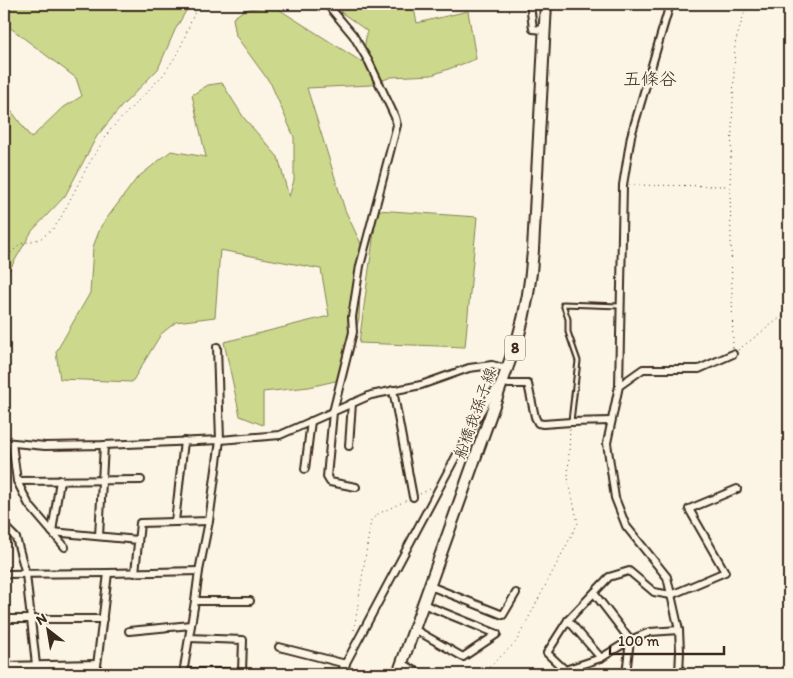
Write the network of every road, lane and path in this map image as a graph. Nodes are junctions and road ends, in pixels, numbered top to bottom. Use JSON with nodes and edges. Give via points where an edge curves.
{"nodes":[{"id":1,"x":198,"y":4,"type":"edge"},
{"id":2,"x":327,"y":4,"type":"edge"},
{"id":3,"x":530,"y":4,"type":"edge"},
{"id":4,"x":546,"y":4,"type":"edge"},
{"id":5,"x":670,"y":4,"type":"edge"},
{"id":6,"x":749,"y":4,"type":"edge"},
{"id":7,"x":544,"y":30,"type":"junction"},
{"id":8,"x":623,"y":185,"type":"junction"},
{"id":9,"x":730,"y":186,"type":"junction"},
{"id":10,"x":4,"y":282,"type":"edge"},
{"id":11,"x":621,"y":306,"type":"junction"},
{"id":12,"x":789,"y":311,"type":"edge"},
{"id":13,"x":217,"y":347,"type":"dead end"},
{"id":14,"x":733,"y":354,"type":"junction"},
{"id":15,"x":507,"y":368,"type":"junction"},
{"id":16,"x":503,"y":381,"type":"junction"},
{"id":17,"x":619,"y":386,"type":"junction"},
{"id":18,"x":393,"y":390,"type":"junction"},
{"id":19,"x":352,"y":403,"type":"junction"},
{"id":20,"x":332,"y":412,"type":"junction"},
{"id":21,"x":311,"y":421,"type":"junction"},
{"id":22,"x":611,"y":421,"type":"junction"},
{"id":23,"x":571,"y":422,"type":"junction"},
{"id":24,"x":220,"y":440,"type":"junction"},
{"id":25,"x":184,"y":441,"type":"junction"},
{"id":26,"x":4,"y":442,"type":"edge"},
{"id":27,"x":12,"y":443,"type":"junction"},
{"id":28,"x":104,"y":445,"type":"junction"},
{"id":29,"x":349,"y":446,"type":"dead end"},
{"id":30,"x":305,"y":469,"type":"dead end"},
{"id":31,"x":17,"y":480,"type":"junction"},
{"id":32,"x":60,"y":480,"type":"junction"},
{"id":33,"x":103,"y":480,"type":"junction"},
{"id":34,"x":141,"y":480,"type":"dead end"},
{"id":35,"x":442,"y":483,"type":"junction"},
{"id":36,"x":356,"y":486,"type":"dead end"},
{"id":37,"x":737,"y":489,"type":"dead end"},
{"id":38,"x":413,"y":497,"type":"junction"},
{"id":39,"x":208,"y":521,"type":"junction"},
{"id":40,"x":175,"y":522,"type":"junction"},
{"id":41,"x":4,"y":526,"type":"edge"},
{"id":42,"x":52,"y":532,"type":"junction"},
{"id":43,"x":99,"y":536,"type":"junction"},
{"id":44,"x":138,"y":540,"type":"junction"},
{"id":45,"x":65,"y":547,"type":"dead end"},
{"id":46,"x":199,"y":571,"type":"junction"},
{"id":47,"x":135,"y":573,"type":"junction"},
{"id":48,"x":4,"y":574,"type":"edge"},
{"id":49,"x":26,"y":574,"type":"junction"},
{"id":50,"x":108,"y":574,"type":"junction"},
{"id":51,"x":430,"y":586,"type":"junction"},
{"id":52,"x":594,"y":592,"type":"junction"},
{"id":53,"x":516,"y":593,"type":"dead end"},
{"id":54,"x":671,"y":595,"type":"junction"},
{"id":55,"x":195,"y":601,"type":"junction"},
{"id":56,"x":250,"y":601,"type":"dead end"},
{"id":57,"x":423,"y":604,"type":"junction"},
{"id":58,"x":4,"y":619,"type":"edge"},
{"id":59,"x":31,"y":619,"type":"junction"},
{"id":60,"x":103,"y":619,"type":"junction"},
{"id":61,"x":568,"y":620,"type":"junction"},
{"id":62,"x":191,"y":625,"type":"junction"},
{"id":63,"x":414,"y":629,"type":"junction"},
{"id":64,"x":679,"y":630,"type":"junction"},
{"id":65,"x":129,"y":631,"type":"dead end"},
{"id":66,"x":354,"y":636,"type":"dead end"},
{"id":67,"x":189,"y":638,"type":"junction"},
{"id":68,"x":630,"y":640,"type":"junction"},
{"id":69,"x":279,"y":646,"type":"dead end"},
{"id":70,"x":601,"y":658,"type":"junction"},
{"id":71,"x":402,"y":663,"type":"junction"},
{"id":72,"x":97,"y":664,"type":"junction"},
{"id":73,"x":346,"y":664,"type":"junction"},
{"id":74,"x":36,"y":665,"type":"junction"},
{"id":75,"x":4,"y":666,"type":"edge"},
{"id":76,"x":183,"y":673,"type":"edge"},
{"id":77,"x":37,"y":674,"type":"edge"},
{"id":78,"x":96,"y":674,"type":"edge"},
{"id":79,"x":340,"y":674,"type":"edge"},
{"id":80,"x":398,"y":674,"type":"edge"},
{"id":81,"x":421,"y":674,"type":"edge"},
{"id":82,"x":482,"y":674,"type":"edge"},
{"id":83,"x":626,"y":674,"type":"edge"},
{"id":84,"x":679,"y":674,"type":"edge"}],
"edges":[{"from":1,"to":10,"type":"path","via":[[179,51],[164,74],[110,130],[52,230],[40,239],[20,244],[9,255]]},
{"from":2,"to":20,"type":"street","via":[[353,35],[369,62],[397,125],[360,266],[352,317],[353,332]]},
{"from":3,"to":7,"type":"street","via":[[533,29]]},
{"from":4,"to":7,"type":"main road","name":"船橋我孫子線","number":"8"},
{"from":5,"to":8,"type":"street","via":[[631,136]]},
{"from":6,"to":9,"type":"path","via":[[735,44]]},
{"from":7,"to":15,"type":"main road","name":"船橋我孫子線","number":"8","via":[[531,283]]},
{"from":8,"to":9,"type":"path"},
{"from":8,"to":11,"type":"street"},
{"from":9,"to":14,"type":"path"},
{"from":11,"to":17,"type":"street"},
{"from":11,"to":23,"type":"lane","via":[[563,304],[578,361]]},
{"from":12,"to":14,"type":"path"},
{"from":13,"to":24,"type":"street"},
{"from":14,"to":17,"type":"street","via":[[699,369],[643,369]]},
{"from":15,"to":16,"type":"main road","name":"船橋我孫子線","number":"8"},
{"from":15,"to":18,"type":"street","via":[[492,365],[469,368],[421,385]]},
{"from":16,"to":23,"type":"street","via":[[528,384],[538,423]]},
{"from":16,"to":35,"type":"street","via":[[490,396]]},
{"from":16,"to":51,"type":"main road","name":"船橋我孫子線","number":"8"},
{"from":17,"to":22,"type":"street"},
{"from":18,"to":19,"type":"street","via":[[371,394]]},
{"from":18,"to":38,"type":"street"},
{"from":19,"to":20,"type":"street"},
{"from":19,"to":29,"type":"street"},
{"from":20,"to":21,"type":"street"},
{"from":20,"to":36,"type":"street","via":[[327,477],[330,482]]},
{"from":21,"to":24,"type":"street","via":[[280,435]]},
{"from":21,"to":30,"type":"street"},
{"from":22,"to":23,"type":"street"},
{"from":22,"to":54,"type":"street","via":[[607,443],[615,498],[626,526],[667,577]]},
{"from":23,"to":82,"type":"path","via":[[568,478],[578,523],[516,642]]},
{"from":24,"to":25,"type":"street"},
{"from":24,"to":39,"type":"street"},
{"from":25,"to":28,"type":"street"},
{"from":25,"to":40,"type":"street"},
{"from":26,"to":27,"type":"street"},
{"from":27,"to":28,"type":"street"},
{"from":27,"to":31,"type":"street"},
{"from":28,"to":33,"type":"street"},
{"from":31,"to":32,"type":"street"},
{"from":31,"to":42,"type":"street","via":[[29,505]]},
{"from":32,"to":33,"type":"street"},
{"from":32,"to":42,"type":"street"},
{"from":33,"to":34,"type":"street"},
{"from":33,"to":43,"type":"street"},
{"from":35,"to":38,"type":"path"},
{"from":35,"to":73,"type":"street"},
{"from":37,"to":54,"type":"street","via":[[688,509],[725,572]]},
{"from":38,"to":66,"type":"path","via":[[371,520]]},
{"from":39,"to":40,"type":"street"},
{"from":39,"to":46,"type":"street"},
{"from":40,"to":44,"type":"street","via":[[140,523]]},
{"from":41,"to":49,"type":"street","via":[[16,538]]},
{"from":42,"to":43,"type":"street"},
{"from":42,"to":45,"type":"street"},
{"from":43,"to":44,"type":"street"},
{"from":44,"to":47,"type":"street"},
{"from":46,"to":47,"type":"street"},
{"from":46,"to":55,"type":"street"},
{"from":47,"to":50,"type":"street"},
{"from":48,"to":49,"type":"street"},
{"from":49,"to":50,"type":"street"},
{"from":49,"to":59,"type":"street"},
{"from":50,"to":60,"type":"street"},
{"from":51,"to":53,"type":"street","via":[[503,615]]},
{"from":51,"to":57,"type":"main road","name":"船橋我孫子線","number":"8"},
{"from":52,"to":54,"type":"street","via":[[609,577],[629,571],[654,592]]},
{"from":52,"to":61,"type":"street"},
{"from":52,"to":68,"type":"street"},
{"from":54,"to":64,"type":"street"},
{"from":55,"to":56,"type":"street"},
{"from":55,"to":62,"type":"street"},
{"from":57,"to":63,"type":"main road","name":"船橋我孫子線","number":"8"},
{"from":57,"to":63,"type":"street","via":[[497,634],[463,657]]},
{"from":58,"to":59,"type":"street"},
{"from":59,"to":60,"type":"street"},
{"from":59,"to":74,"type":"street"},
{"from":60,"to":72,"type":"street"},
{"from":61,"to":70,"type":"street"},
{"from":61,"to":70,"type":"street","via":[[547,652],[565,670]]},
{"from":62,"to":65,"type":"street"},
{"from":62,"to":67,"type":"street"},
{"from":63,"to":71,"type":"main road","name":"船橋我孫子線","number":"8"},
{"from":64,"to":68,"type":"street","via":[[650,632]]},
{"from":64,"to":84,"type":"street"},
{"from":67,"to":76,"type":"street"},
{"from":67,"to":76,"type":"street","via":[[243,640],[242,672]]},
{"from":68,"to":70,"type":"street"},
{"from":68,"to":83,"type":"street"},
{"from":69,"to":73,"type":"street"},
{"from":71,"to":80,"type":"main road","name":"船橋我孫子線","number":"8"},
{"from":71,"to":81,"type":"street"},
{"from":72,"to":74,"type":"street"},
{"from":72,"to":78,"type":"street"},
{"from":73,"to":79,"type":"street"},
{"from":74,"to":75,"type":"street"},
{"from":74,"to":77,"type":"street"}]}
